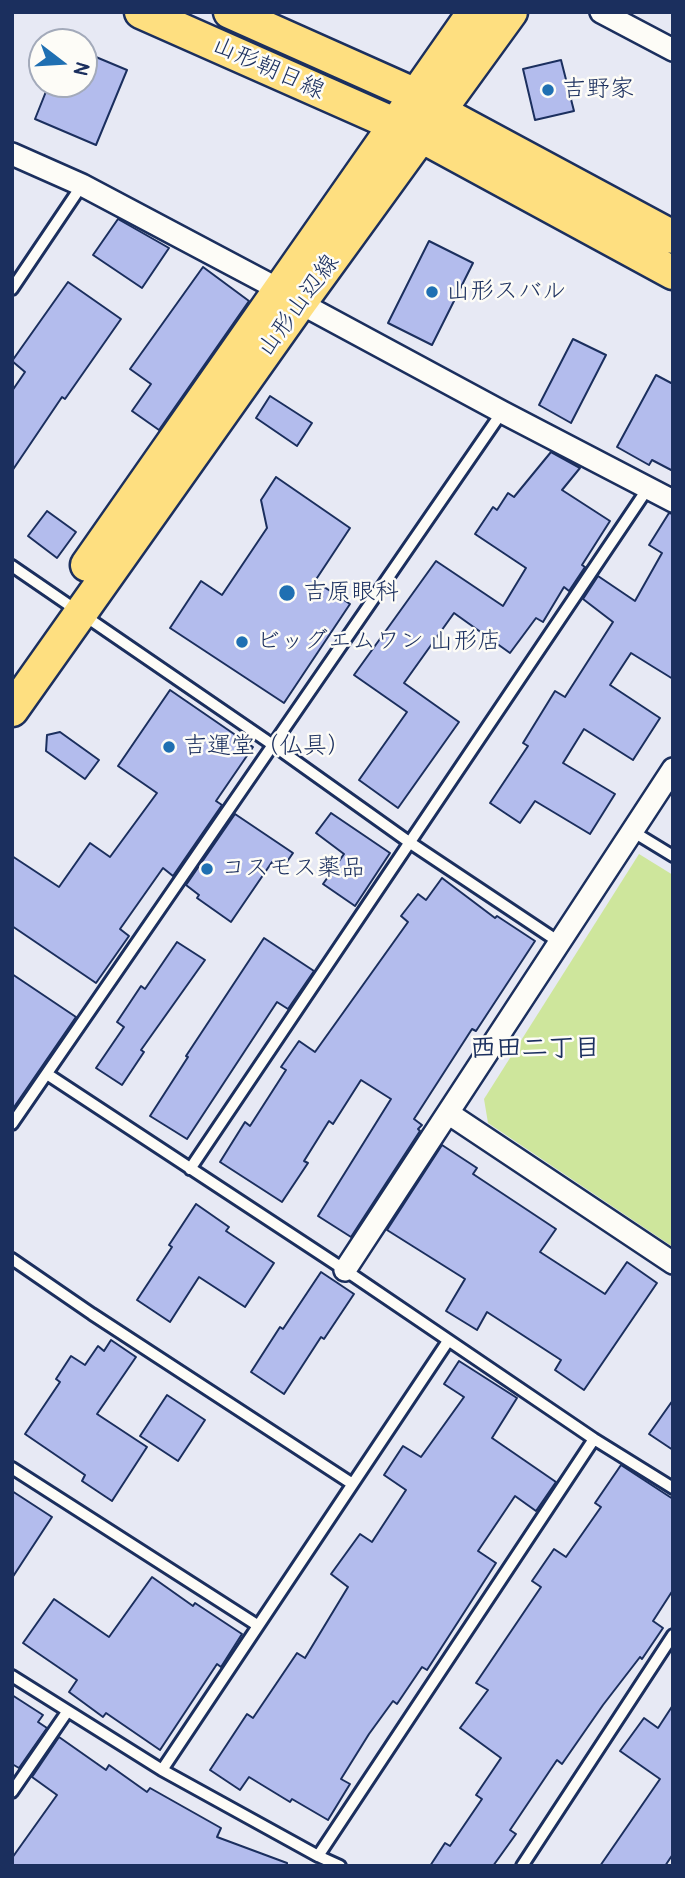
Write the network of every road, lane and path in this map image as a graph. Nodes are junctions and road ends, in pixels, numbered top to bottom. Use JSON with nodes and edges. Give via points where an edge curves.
{"nodes":[{"id":1,"x":141,"y":12,"type":"edge"},
{"id":2,"x":230,"y":12,"type":"edge"},
{"id":3,"x":474,"y":12,"type":"edge"},
{"id":4,"x":511,"y":12,"type":"edge"},
{"id":5,"x":601,"y":12,"type":"edge"},
{"id":6,"x":673,"y":50,"type":"edge"},
{"id":7,"x":429,"y":103,"type":"junction"},
{"id":8,"x":408,"y":131,"type":"junction"},
{"id":9,"x":12,"y":154,"type":"edge"},
{"id":10,"x":82,"y":186,"type":"junction"},
{"id":11,"x":673,"y":237,"type":"edge"},
{"id":12,"x":673,"y":273,"type":"edge"},
{"id":13,"x":12,"y":289,"type":"edge"},
{"id":14,"x":290,"y":296,"type":"junction"},
{"id":15,"x":502,"y":412,"type":"junction"},
{"id":16,"x":648,"y":488,"type":"junction"},
{"id":17,"x":673,"y":501,"type":"edge"},
{"id":18,"x":12,"y":566,"type":"edge"},
{"id":19,"x":71,"y":607,"type":"junction"},
{"id":20,"x":12,"y":672,"type":"edge"},
{"id":21,"x":12,"y":710,"type":"edge"},
{"id":22,"x":273,"y":745,"type":"junction"},
{"id":23,"x":673,"y":769,"type":"edge"},
{"id":24,"x":632,"y":831,"type":"junction"},
{"id":25,"x":409,"y":842,"type":"junction"},
{"id":26,"x":673,"y":856,"type":"edge"},
{"id":27,"x":559,"y":942,"type":"junction"},
{"id":28,"x":47,"y":1074,"type":"junction"},
{"id":29,"x":448,"y":1113,"type":"junction"},
{"id":30,"x":12,"y":1124,"type":"edge"},
{"id":31,"x":190,"y":1169,"type":"junction"},
{"id":32,"x":12,"y":1259,"type":"edge"},
{"id":33,"x":673,"y":1263,"type":"edge"},
{"id":34,"x":345,"y":1270,"type":"junction"},
{"id":35,"x":448,"y":1341,"type":"junction"},
{"id":36,"x":594,"y":1439,"type":"junction"},
{"id":37,"x":12,"y":1468,"type":"edge"},
{"id":38,"x":352,"y":1483,"type":"junction"},
{"id":39,"x":673,"y":1488,"type":"edge"},
{"id":40,"x":257,"y":1625,"type":"junction"},
{"id":41,"x":673,"y":1636,"type":"edge"},
{"id":42,"x":12,"y":1676,"type":"edge"},
{"id":43,"x":66,"y":1712,"type":"junction"},
{"id":44,"x":162,"y":1770,"type":"junction"},
{"id":45,"x":12,"y":1792,"type":"edge"},
{"id":46,"x":318,"y":1856,"type":"junction"},
{"id":47,"x":340,"y":1866,"type":"edge"},
{"id":48,"x":522,"y":1866,"type":"edge"}],
"edges":[{"from":1,"to":8,"type":"main road","name":"山形朝日線"},
{"from":2,"to":7,"type":"main road","name":"山形朝日線"},
{"from":3,"to":7,"type":"main road"},
{"from":4,"to":7,"type":"main road"},
{"from":5,"to":6,"type":"street"},
{"from":7,"to":8,"type":"main road"},
{"from":7,"to":11,"type":"main road"},
{"from":8,"to":12,"type":"main road"},
{"from":8,"to":14,"type":"main road","name":"山形山辺線"},
{"from":9,"to":10,"type":"street"},
{"from":10,"to":13,"type":"lane"},
{"from":10,"to":14,"type":"street"},
{"from":14,"to":15,"type":"street"},
{"from":14,"to":19,"type":"main road","name":"山形山辺線"},
{"from":15,"to":16,"type":"street"},
{"from":15,"to":22,"type":"lane"},
{"from":16,"to":17,"type":"street"},
{"from":16,"to":25,"type":"lane"},
{"from":18,"to":19,"type":"lane"},
{"from":19,"to":20,"type":"main road","name":"山形山辺線"},
{"from":19,"to":21,"type":"main road","name":"山形山辺線"},
{"from":19,"to":22,"type":"lane"},
{"from":22,"to":25,"type":"lane"},
{"from":22,"to":28,"type":"lane"},
{"from":23,"to":24,"type":"street"},
{"from":24,"to":26,"type":"lane"},
{"from":24,"to":27,"type":"street"},
{"from":25,"to":27,"type":"lane"},
{"from":25,"to":31,"type":"lane"},
{"from":27,"to":29,"type":"street"},
{"from":28,"to":30,"type":"lane"},
{"from":28,"to":31,"type":"lane"},
{"from":29,"to":33,"type":"street"},
{"from":29,"to":34,"type":"street"},
{"from":31,"to":34,"type":"lane"},
{"from":32,"to":38,"type":"lane"},
{"from":34,"to":35,"type":"lane"},
{"from":35,"to":36,"type":"lane"},
{"from":35,"to":38,"type":"lane"},
{"from":36,"to":39,"type":"lane"},
{"from":36,"to":46,"type":"lane"},
{"from":37,"to":40,"type":"lane"},
{"from":38,"to":40,"type":"lane"},
{"from":40,"to":44,"type":"lane"},
{"from":41,"to":48,"type":"lane"},
{"from":42,"to":43,"type":"lane"},
{"from":43,"to":44,"type":"lane"},
{"from":43,"to":45,"type":"lane"},
{"from":44,"to":46,"type":"lane"},
{"from":46,"to":47,"type":"lane"}]}
